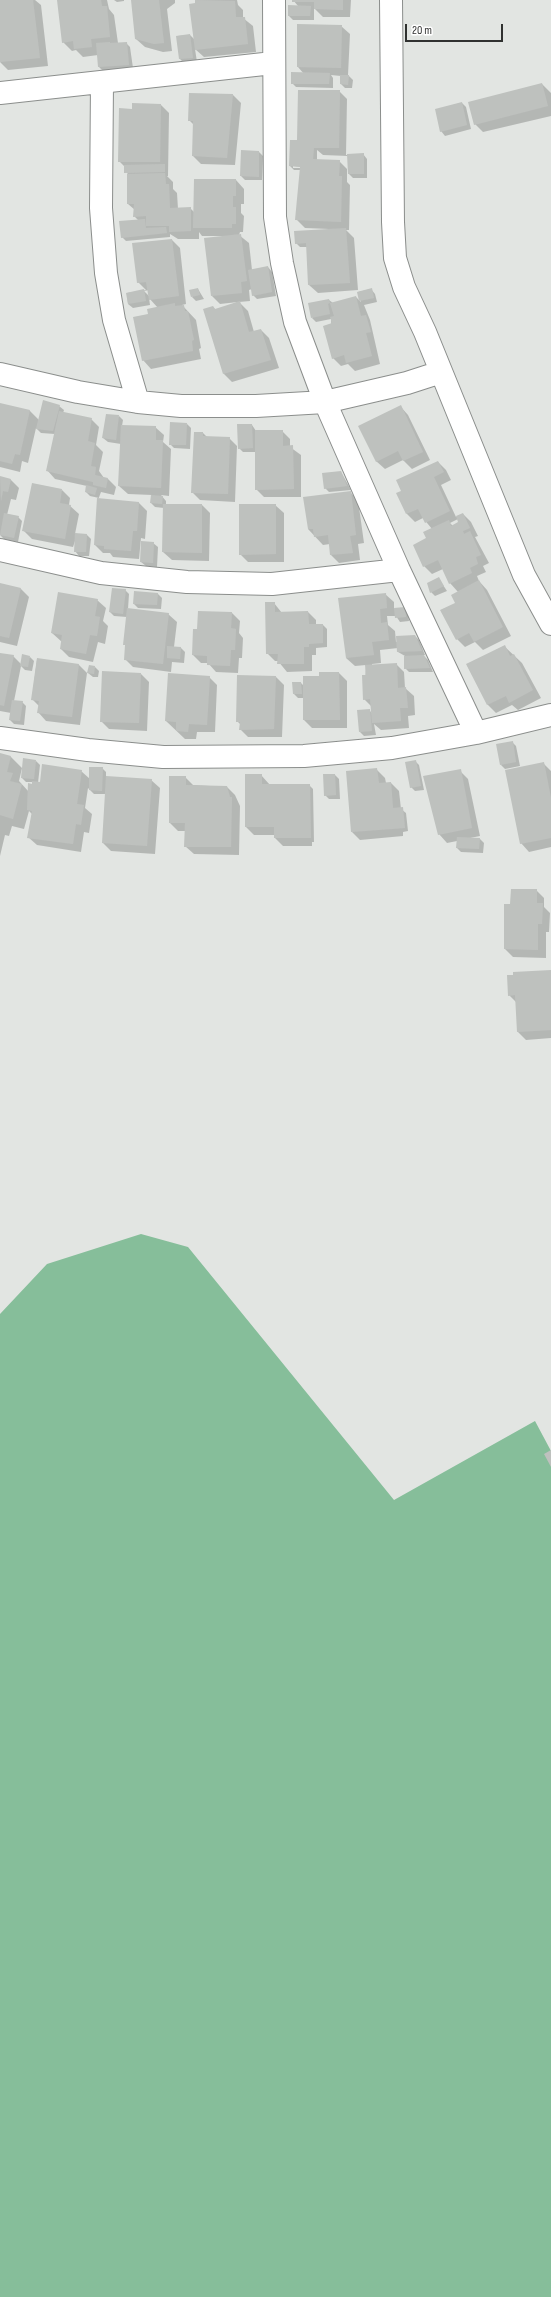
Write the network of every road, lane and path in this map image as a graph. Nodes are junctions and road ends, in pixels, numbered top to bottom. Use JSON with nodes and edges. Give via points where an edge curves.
{"nodes":[{"id":1,"x":274,"y":0,"type":"edge"},
{"id":2,"x":391,"y":0,"type":"edge"},
{"id":3,"x":273,"y":63,"type":"junction"},
{"id":4,"x":102,"y":82,"type":"junction"},
{"id":5,"x":0,"y":93,"type":"edge"},
{"id":6,"x":441,"y":372,"type":"junction"},
{"id":7,"x":0,"y":374,"type":"edge"},
{"id":8,"x":138,"y":402,"type":"junction"},
{"id":9,"x":326,"y":402,"type":"junction"},
{"id":10,"x":0,"y":550,"type":"edge"},
{"id":11,"x":399,"y":570,"type":"junction"},
{"id":12,"x":551,"y":624,"type":"edge"},
{"id":13,"x":551,"y":715,"type":"edge"},
{"id":14,"x":476,"y":733,"type":"junction"},
{"id":15,"x":0,"y":738,"type":"edge"}],
"edges":[{"from":1,"to":3,"type":"street"},
{"from":2,"to":6,"type":"street","via":[[393,222],[396,258],[404,287]]},
{"from":3,"to":4,"type":"street"},
{"from":3,"to":9,"type":"street","via":[[275,210],[282,264],[295,322]]},
{"from":4,"to":5,"type":"street"},
{"from":4,"to":8,"type":"street","via":[[101,208],[106,273],[114,320]]},
{"from":6,"to":9,"type":"street","via":[[407,383]]},
{"from":6,"to":12,"type":"street","via":[[524,575]]},
{"from":7,"to":8,"type":"street","via":[[78,392]]},
{"from":8,"to":9,"type":"street","via":[[181,406],[256,406]]},
{"from":9,"to":11,"type":"street"},
{"from":10,"to":11,"type":"street","via":[[101,573],[187,582],[272,584]]},
{"from":11,"to":14,"type":"street"},
{"from":13,"to":14,"type":"street"},
{"from":14,"to":15,"type":"street","via":[[392,748],[304,756],[225,758],[163,757]]}]}
